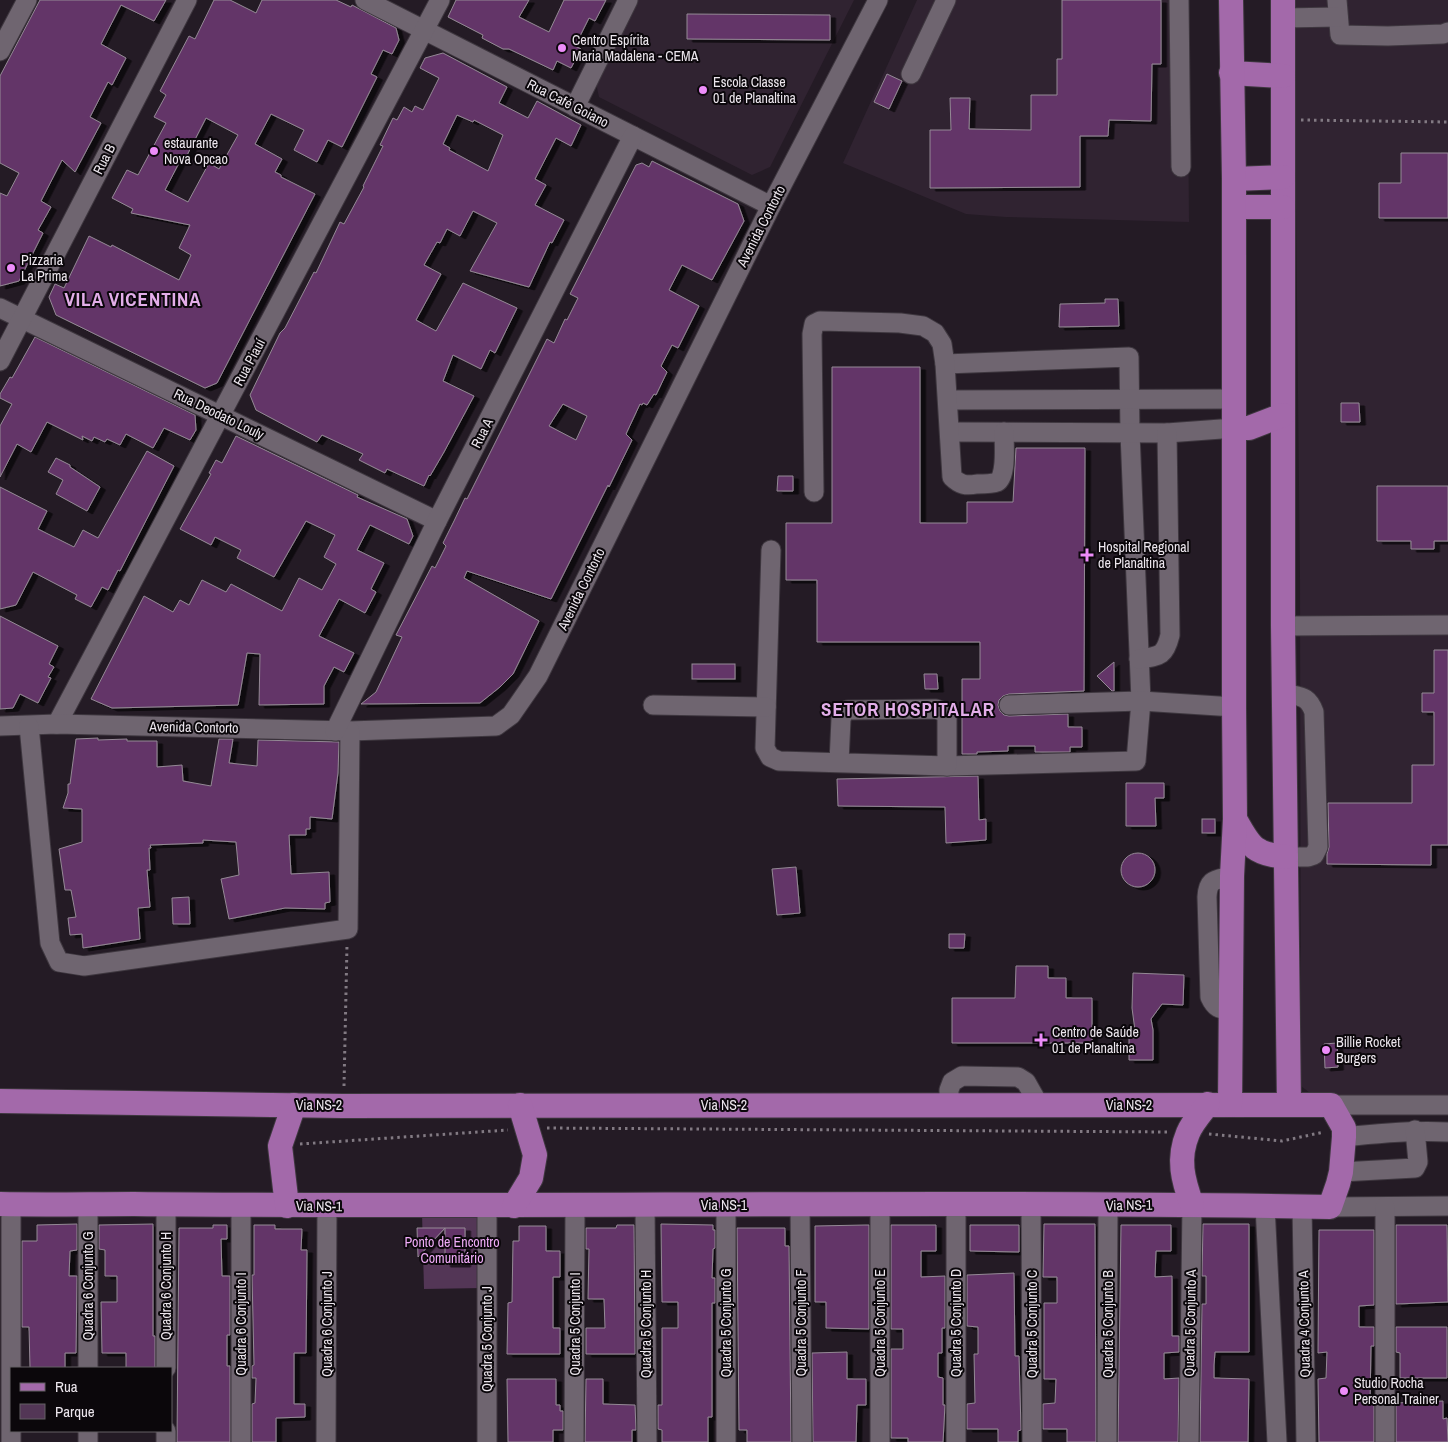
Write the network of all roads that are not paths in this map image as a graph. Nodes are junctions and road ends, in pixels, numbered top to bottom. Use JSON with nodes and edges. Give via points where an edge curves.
{"nodes":[{"id":1,"x":26,"y":0,"type":"edge"},
{"id":2,"x":187,"y":0,"type":"edge"},
{"id":3,"x":365,"y":0,"type":"edge"},
{"id":4,"x":440,"y":0,"type":"edge"},
{"id":5,"x":628,"y":0,"type":"edge"},
{"id":6,"x":878,"y":0,"type":"edge"},
{"id":7,"x":946,"y":0,"type":"edge"},
{"id":8,"x":1179,"y":0,"type":"edge"},
{"id":9,"x":1231,"y":0,"type":"edge"},
{"id":10,"x":1338,"y":8,"type":"edge"},
{"id":11,"x":1283,"y":9,"type":"edge"},
{"id":12,"x":424,"y":30,"type":"junction"},
{"id":13,"x":1448,"y":32,"type":"edge"},
{"id":14,"x":0,"y":51,"type":"edge"},
{"id":15,"x":1231,"y":73,"type":"junction"},
{"id":16,"x":911,"y":74,"type":"dead end"},
{"id":17,"x":1283,"y":76,"type":"junction"},
{"id":18,"x":575,"y":107,"type":"junction"},
{"id":19,"x":633,"y":136,"type":"junction"},
{"id":20,"x":1181,"y":168,"type":"dead end"},
{"id":21,"x":1283,"y":177,"type":"junction"},
{"id":22,"x":1234,"y":180,"type":"junction"},
{"id":23,"x":771,"y":206,"type":"junction"},
{"id":24,"x":1234,"y":207,"type":"junction"},
{"id":25,"x":1283,"y":207,"type":"junction"},
{"id":26,"x":0,"y":308,"type":"edge"},
{"id":27,"x":22,"y":318,"type":"junction"},
{"id":28,"x":0,"y":361,"type":"edge"},
{"id":29,"x":945,"y":364,"type":"junction"},
{"id":30,"x":1233,"y":399,"type":"junction"},
{"id":31,"x":948,"y":400,"type":"junction"},
{"id":32,"x":1130,"y":401,"type":"junction"},
{"id":33,"x":1283,"y":415,"type":"junction"},
{"id":34,"x":221,"y":416,"type":"junction"},
{"id":35,"x":1235,"y":428,"type":"junction"},
{"id":36,"x":950,"y":432,"type":"junction"},
{"id":37,"x":1004,"y":432,"type":"junction"},
{"id":38,"x":1130,"y":433,"type":"junction"},
{"id":39,"x":1167,"y":433,"type":"junction"},
{"id":40,"x":814,"y":492,"type":"dead end"},
{"id":41,"x":437,"y":521,"type":"junction"},
{"id":42,"x":771,"y":550,"type":"dead end"},
{"id":43,"x":1448,"y":625,"type":"edge"},
{"id":44,"x":1283,"y":626,"type":"junction"},
{"id":45,"x":1139,"y":660,"type":"junction"},
{"id":46,"x":1284,"y":693,"type":"junction"},
{"id":47,"x":1141,"y":701,"type":"junction"},
{"id":48,"x":652,"y":705,"type":"dead end"},
{"id":49,"x":1009,"y":705,"type":"dead end"},
{"id":50,"x":1234,"y":706,"type":"junction"},
{"id":51,"x":766,"y":707,"type":"junction"},
{"id":52,"x":57,"y":724,"type":"junction"},
{"id":53,"x":0,"y":726,"type":"edge"},
{"id":54,"x":30,"y":726,"type":"junction"},
{"id":55,"x":342,"y":731,"type":"junction"},
{"id":56,"x":839,"y":762,"type":"junction"},
{"id":57,"x":947,"y":766,"type":"junction"},
{"id":58,"x":1235,"y":819,"type":"junction"},
{"id":59,"x":1286,"y":857,"type":"junction"},
{"id":60,"x":0,"y":1101,"type":"edge"},
{"id":61,"x":294,"y":1105,"type":"junction"},
{"id":62,"x":520,"y":1105,"type":"junction"},
{"id":63,"x":1219,"y":1105,"type":"junction"},
{"id":64,"x":1290,"y":1105,"type":"junction"},
{"id":65,"x":1331,"y":1105,"type":"junction"},
{"id":66,"x":1448,"y":1105,"type":"edge"},
{"id":67,"x":1415,"y":1130,"type":"junction"},
{"id":68,"x":1448,"y":1132,"type":"edge"},
{"id":69,"x":1344,"y":1133,"type":"junction"},
{"id":70,"x":1341,"y":1172,"type":"junction"},
{"id":71,"x":5,"y":1204,"type":"edge"},
{"id":72,"x":88,"y":1204,"type":"junction"},
{"id":73,"x":166,"y":1204,"type":"junction"},
{"id":74,"x":800,"y":1204,"type":"junction"},
{"id":75,"x":880,"y":1204,"type":"junction"},
{"id":76,"x":241,"y":1205,"type":"junction"},
{"id":77,"x":726,"y":1205,"type":"junction"},
{"id":78,"x":956,"y":1205,"type":"junction"},
{"id":79,"x":1031,"y":1205,"type":"junction"},
{"id":80,"x":1192,"y":1205,"type":"junction"},
{"id":81,"x":287,"y":1206,"type":"junction"},
{"id":82,"x":327,"y":1206,"type":"junction"},
{"id":83,"x":487,"y":1206,"type":"junction"},
{"id":84,"x":514,"y":1206,"type":"junction"},
{"id":85,"x":575,"y":1206,"type":"junction"},
{"id":86,"x":645,"y":1206,"type":"junction"},
{"id":87,"x":1108,"y":1206,"type":"junction"},
{"id":88,"x":1265,"y":1206,"type":"junction"},
{"id":89,"x":1302,"y":1206,"type":"junction"},
{"id":90,"x":1385,"y":1206,"type":"junction"},
{"id":91,"x":1448,"y":1206,"type":"edge"},
{"id":92,"x":1330,"y":1207,"type":"junction"},
{"id":93,"x":88,"y":1367,"type":"edge"},
{"id":94,"x":166,"y":1367,"type":"edge"},
{"id":95,"x":10,"y":1402,"type":"edge"},
{"id":96,"x":1304,"y":1440,"type":"edge"},
{"id":97,"x":1278,"y":1441,"type":"edge"},
{"id":98,"x":241,"y":1442,"type":"edge"},
{"id":99,"x":326,"y":1442,"type":"edge"},
{"id":100,"x":487,"y":1442,"type":"edge"},
{"id":101,"x":574,"y":1442,"type":"edge"},
{"id":102,"x":647,"y":1442,"type":"edge"},
{"id":103,"x":726,"y":1442,"type":"edge"},
{"id":104,"x":802,"y":1442,"type":"edge"},
{"id":105,"x":880,"y":1442,"type":"edge"},
{"id":106,"x":956,"y":1442,"type":"edge"},
{"id":107,"x":1032,"y":1442,"type":"edge"},
{"id":108,"x":1107,"y":1442,"type":"edge"},
{"id":109,"x":1188,"y":1442,"type":"edge"},
{"id":110,"x":1385,"y":1442,"type":"edge"}],
"edges":[{"from":1,"to":14,"type":"street"},
{"from":2,"to":27,"type":"street","name":"Rua B"},
{"from":3,"to":12,"type":"street","name":"Rua Café Goiano"},
{"from":4,"to":12,"type":"street","name":"Rua Piauí"},
{"from":5,"to":18,"type":"street"},
{"from":6,"to":23,"type":"street","name":"Avenida Contorto"},
{"from":7,"to":16,"type":"street"},
{"from":8,"to":20,"type":"street"},
{"from":9,"to":15,"type":"main road"},
{"from":10,"to":11,"type":"street"},
{"from":10,"to":13,"type":"street","via":[[1340,35],[1397,36]]},
{"from":11,"to":17,"type":"main road"},
{"from":12,"to":18,"type":"street","name":"Rua Café Goiano"},
{"from":12,"to":34,"type":"street","name":"Rua Piauí"},
{"from":15,"to":17,"type":"main road"},
{"from":15,"to":22,"type":"main road"},
{"from":17,"to":21,"type":"main road"},
{"from":18,"to":19,"type":"street","name":"Rua Café Goiano"},
{"from":19,"to":23,"type":"street","name":"Rua Café Goiano"},
{"from":19,"to":41,"type":"street","name":"Rua A"},
{"from":21,"to":22,"type":"main road"},
{"from":21,"to":25,"type":"main road"},
{"from":22,"to":24,"type":"main road"},
{"from":23,"to":55,"type":"street","name":"Avenida Contorto","via":[[538,676],[512,714],[496,726]]},
{"from":24,"to":25,"type":"main road"},
{"from":24,"to":30,"type":"main road"},
{"from":25,"to":33,"type":"main road"},
{"from":26,"to":27,"type":"street","name":"Rua Deodato Louly"},
{"from":27,"to":28,"type":"street"},
{"from":27,"to":34,"type":"street","name":"Rua Deodato Louly"},
{"from":29,"to":31,"type":"street"},
{"from":29,"to":32,"type":"street","via":[[1129,358]]},
{"from":29,"to":40,"type":"street","via":[[942,344],[935,333],[923,326],[820,321],[814,324]]},
{"from":30,"to":32,"type":"street"},
{"from":30,"to":35,"type":"main road"},
{"from":31,"to":32,"type":"street"},
{"from":31,"to":36,"type":"street"},
{"from":32,"to":38,"type":"street"},
{"from":33,"to":35,"type":"main road","via":[[1249,428]]},
{"from":33,"to":44,"type":"main road"},
{"from":34,"to":41,"type":"street","name":"Rua Deodato Louly"},
{"from":34,"to":52,"type":"street","name":"Rua Piauí"},
{"from":35,"to":39,"type":"street"},
{"from":35,"to":50,"type":"main road"},
{"from":36,"to":37,"type":"street"},
{"from":36,"to":37,"type":"street","via":[[952,477],[958,484],[968,485],[997,482],[1002,478]]},
{"from":37,"to":38,"type":"street"},
{"from":38,"to":39,"type":"street"},
{"from":38,"to":45,"type":"street"},
{"from":39,"to":45,"type":"street","via":[[1170,635],[1167,648],[1159,656]]},
{"from":41,"to":55,"type":"street","name":"Rua A"},
{"from":42,"to":51,"type":"street"},
{"from":43,"to":44,"type":"street"},
{"from":44,"to":46,"type":"main road"},
{"from":45,"to":47,"type":"street"},
{"from":46,"to":59,"type":"main road"},
{"from":46,"to":59,"type":"street","via":[[1306,698],[1314,712],[1318,847],[1314,855],[1308,857]]},
{"from":47,"to":49,"type":"street"},
{"from":47,"to":50,"type":"street"},
{"from":47,"to":57,"type":"street","via":[[1136,761]]},
{"from":48,"to":51,"type":"street"},
{"from":50,"to":58,"type":"main road"},
{"from":51,"to":56,"type":"street","via":[[765,748],[770,757],[779,761]]},
{"from":52,"to":54,"type":"street","name":"Avenida Contorto"},
{"from":52,"to":55,"type":"street","name":"Avenida Contorto"},
{"from":53,"to":54,"type":"street","name":"Avenida Contorto"},
{"from":54,"to":55,"type":"street","via":[[50,943],[58,962],[84,966],[348,929]]},
{"from":56,"to":57,"type":"street"},
{"from":56,"to":57,"type":"street","via":[[844,712],[936,709],[944,712],[947,718]]},
{"from":58,"to":59,"type":"main road","via":[[1248,842],[1259,851]]},
{"from":58,"to":63,"type":"main road","via":[[1230,1010]]},
{"from":59,"to":64,"type":"main road"},
{"from":60,"to":61,"type":"main road","name":"Via NS-2"},
{"from":61,"to":62,"type":"main road","name":"Via NS-2"},
{"from":61,"to":81,"type":"main road","via":[[280,1146]]},
{"from":62,"to":63,"type":"main road","name":"Via NS-2"},
{"from":62,"to":84,"type":"main road","via":[[535,1155],[531,1178]]},
{"from":63,"to":64,"type":"main road","name":"Via NS-2"},
{"from":63,"to":80,"type":"main road","via":[[1188,1132],[1182,1152],[1182,1177]]},
{"from":64,"to":65,"type":"main road","name":"Via NS-2"},
{"from":65,"to":66,"type":"street","name":"Via NS-2"},
{"from":65,"to":69,"type":"main road"},
{"from":67,"to":68,"type":"street"},
{"from":67,"to":69,"type":"street"},
{"from":67,"to":70,"type":"street","via":[[1418,1162],[1415,1168]]},
{"from":69,"to":70,"type":"main road"},
{"from":70,"to":92,"type":"main road"},
{"from":71,"to":72,"type":"main road","name":"Via NS-1"},
{"from":71,"to":95,"type":"street"},
{"from":72,"to":73,"type":"main road","name":"Via NS-1"},
{"from":72,"to":93,"type":"street","name":"Quadra 6 Conjunto G"},
{"from":73,"to":76,"type":"main road","name":"Via NS-1"},
{"from":73,"to":94,"type":"street","name":"Quadra 6 Conjunto H"},
{"from":74,"to":75,"type":"main road","name":"Via NS-1"},
{"from":74,"to":77,"type":"main road","name":"Via NS-1"},
{"from":74,"to":104,"type":"street","name":"Quadra 5 Conjunto F"},
{"from":75,"to":78,"type":"main road","name":"Via NS-1"},
{"from":75,"to":105,"type":"street","name":"Quadra 5 Conjunto E"},
{"from":76,"to":81,"type":"main road","name":"Via NS-1"},
{"from":76,"to":98,"type":"street","name":"Quadra 6 Conjunto I"},
{"from":77,"to":86,"type":"main road","name":"Via NS-1"},
{"from":77,"to":103,"type":"street","name":"Quadra 5 Conjunto G"},
{"from":78,"to":79,"type":"main road","name":"Via NS-1"},
{"from":78,"to":106,"type":"street","name":"Quadra 5 Conjunto D"},
{"from":79,"to":87,"type":"main road","name":"Via NS-1"},
{"from":79,"to":107,"type":"street","name":"Quadra 5 Conjunto C"},
{"from":80,"to":87,"type":"main road","name":"Via NS-1"},
{"from":80,"to":88,"type":"main road","name":"Via NS-1"},
{"from":80,"to":109,"type":"street","name":"Quadra 5 Conjunto A"},
{"from":81,"to":82,"type":"main road","name":"Via NS-1"},
{"from":82,"to":83,"type":"main road","name":"Via NS-1"},
{"from":82,"to":99,"type":"street","name":"Quadra 6 Conjunto J"},
{"from":83,"to":84,"type":"main road","name":"Via NS-1"},
{"from":83,"to":100,"type":"street","name":"Quadra 5 Conjunto J"},
{"from":84,"to":85,"type":"main road","name":"Via NS-1"},
{"from":85,"to":86,"type":"main road","name":"Via NS-1"},
{"from":85,"to":101,"type":"street","name":"Quadra 5 Conjunto I"},
{"from":86,"to":102,"type":"street","name":"Quadra 5 Conjunto H"},
{"from":87,"to":108,"type":"street","name":"Quadra 5 Conjunto B"},
{"from":88,"to":89,"type":"main road","name":"Via NS-1"},
{"from":88,"to":97,"type":"street"},
{"from":89,"to":92,"type":"main road","name":"Via NS-1"},
{"from":89,"to":96,"type":"street","name":"Quadra 4 Conjunto A"},
{"from":90,"to":91,"type":"street","name":"Via NS-1"},
{"from":90,"to":92,"type":"street","name":"Via NS-1"},
{"from":90,"to":110,"type":"street"}]}
